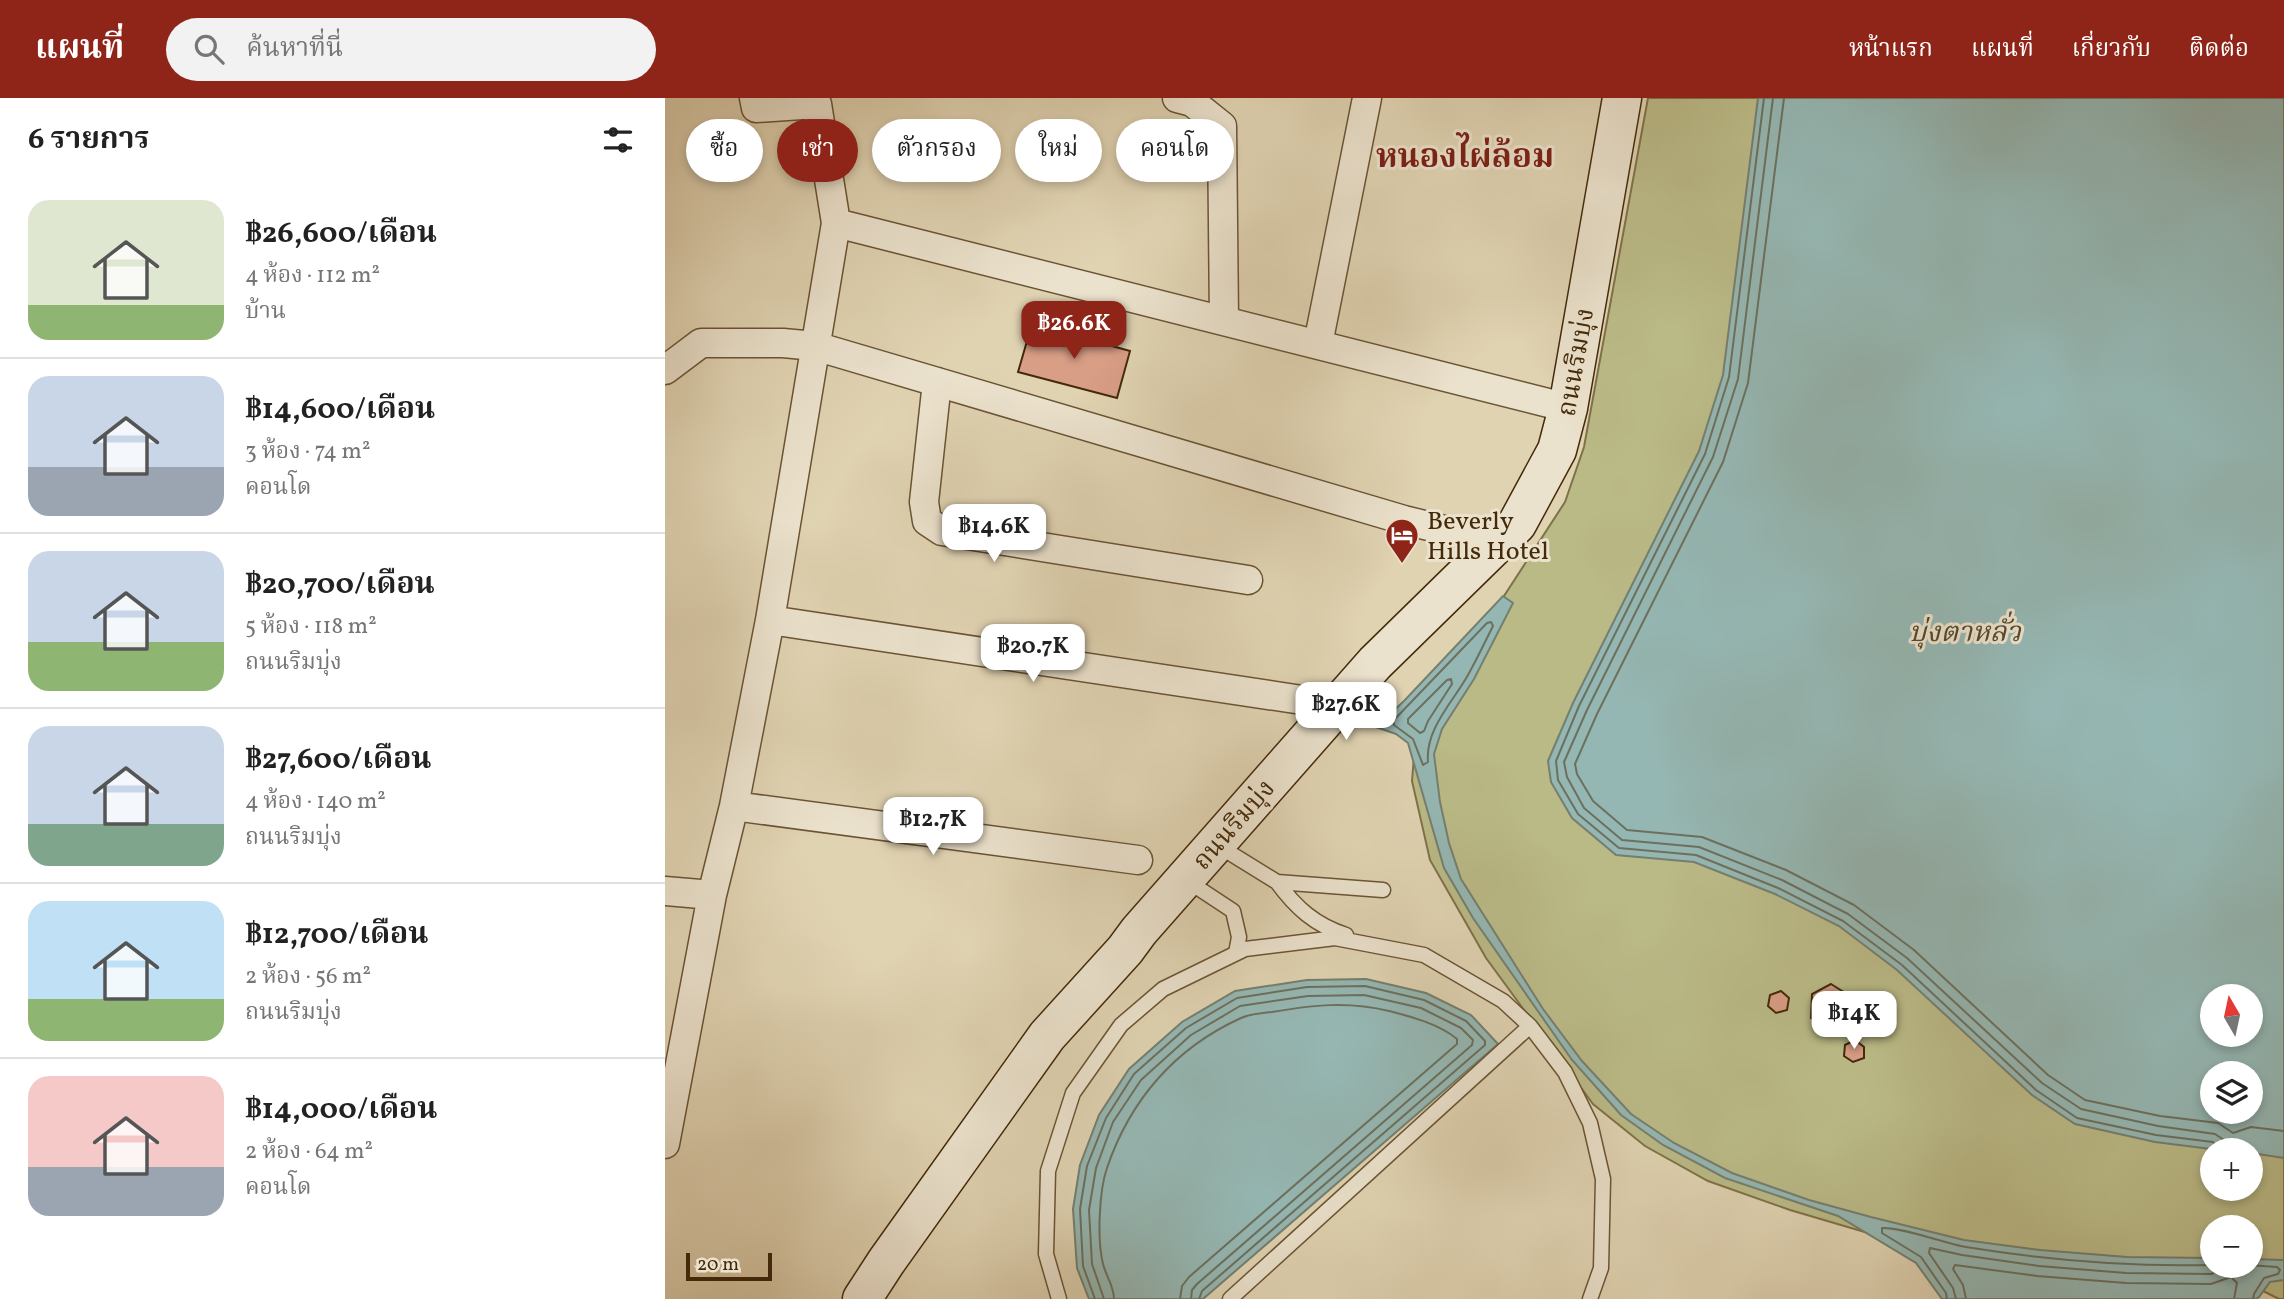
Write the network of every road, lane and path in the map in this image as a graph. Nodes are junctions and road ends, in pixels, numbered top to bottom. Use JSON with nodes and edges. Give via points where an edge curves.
{"nodes":[{"id":1,"x":754,"y":98,"type":"edge"},
{"id":2,"x":1177,"y":98,"type":"edge"},
{"id":3,"x":1367,"y":98,"type":"edge"},
{"id":4,"x":1622,"y":98,"type":"edge"},
{"id":5,"x":836,"y":223,"type":"junction"},
{"id":6,"x":1224,"y":320,"type":"junction"},
{"id":7,"x":1318,"y":344,"type":"junction"},
{"id":8,"x":815,"y":346,"type":"junction"},
{"id":9,"x":665,"y":370,"type":"edge"},
{"id":10,"x":937,"y":382,"type":"junction"},
{"id":11,"x":1568,"y":408,"type":"junction"},
{"id":12,"x":1497,"y":543,"type":"junction"},
{"id":13,"x":1248,"y":580,"type":"dead end"},
{"id":14,"x":770,"y":620,"type":"junction"},
{"id":15,"x":1302,"y":699,"type":"dead end"},
{"id":16,"x":734,"y":806,"type":"junction"},
{"id":17,"x":1216,"y":844,"type":"junction"},
{"id":18,"x":1138,"y":860,"type":"dead end"},
{"id":19,"x":1185,"y":879,"type":"junction"},
{"id":20,"x":1277,"y":881,"type":"junction"},
{"id":21,"x":1383,"y":890,"type":"dead end"},
{"id":22,"x":665,"y":891,"type":"edge"},
{"id":23,"x":712,"y":895,"type":"junction"},
{"id":24,"x":1400,"y":951,"type":"junction"},
{"id":25,"x":1235,"y":953,"type":"junction"},
{"id":26,"x":1530,"y":1026,"type":"junction"},
{"id":27,"x":665,"y":1144,"type":"edge"},
{"id":28,"x":862,"y":1299,"type":"edge"},
{"id":29,"x":1059,"y":1299,"type":"edge"},
{"id":30,"x":1230,"y":1299,"type":"edge"},
{"id":31,"x":1590,"y":1299,"type":"edge"}],
"edges":[{"from":1,"to":5,"type":"street","via":[[755,108],[817,104]]},
{"from":2,"to":6,"type":"street","via":[[1192,102],[1222,126]]},
{"from":3,"to":7,"type":"street"},
{"from":4,"to":11,"type":"main road","name":"ถนนริมบุ่ง"},
{"from":5,"to":6,"type":"street"},
{"from":5,"to":8,"type":"street"},
{"from":6,"to":7,"type":"street"},
{"from":7,"to":11,"type":"street"},
{"from":8,"to":9,"type":"street","via":[[701,343]]},
{"from":8,"to":10,"type":"street"},
{"from":8,"to":14,"type":"street"},
{"from":10,"to":12,"type":"street","via":[[1404,520]]},
{"from":10,"to":13,"type":"street","via":[[924,502],[927,520],[942,531]]},
{"from":11,"to":12,"type":"main road","name":"ถนนริมบุ่ง","via":[[1557,450],[1517,524]]},
{"from":12,"to":17,"type":"main road","name":"ถนนริมบุ่ง","via":[[1375,663]]},
{"from":14,"to":15,"type":"street"},
{"from":14,"to":16,"type":"street"},
{"from":16,"to":18,"type":"street"},
{"from":16,"to":23,"type":"street"},
{"from":17,"to":19,"type":"main road","name":"ถนนริมบุ่ง"},
{"from":17,"to":20,"type":"lane"},
{"from":19,"to":25,"type":"lane","via":[[1233,911],[1238,937]]},
{"from":19,"to":28,"type":"main road","name":"ถนนริมบุ่ง","via":[[1047,1036]]},
{"from":20,"to":21,"type":"lane"},
{"from":20,"to":24,"type":"lane","via":[[1313,920],[1333,931]]},
{"from":22,"to":23,"type":"street"},
{"from":23,"to":27,"type":"street"},
{"from":24,"to":25,"type":"lane","via":[[1335,938]]},
{"from":24,"to":26,"type":"lane","via":[[1425,956],[1503,1001]]},
{"from":25,"to":29,"type":"lane","via":[[1163,989],[1131,1016],[1073,1093],[1048,1171],[1046,1254]]},
{"from":26,"to":30,"type":"lane"},
{"from":26,"to":31,"type":"lane","via":[[1565,1072],[1590,1123],[1603,1179],[1601,1268]]}]}
